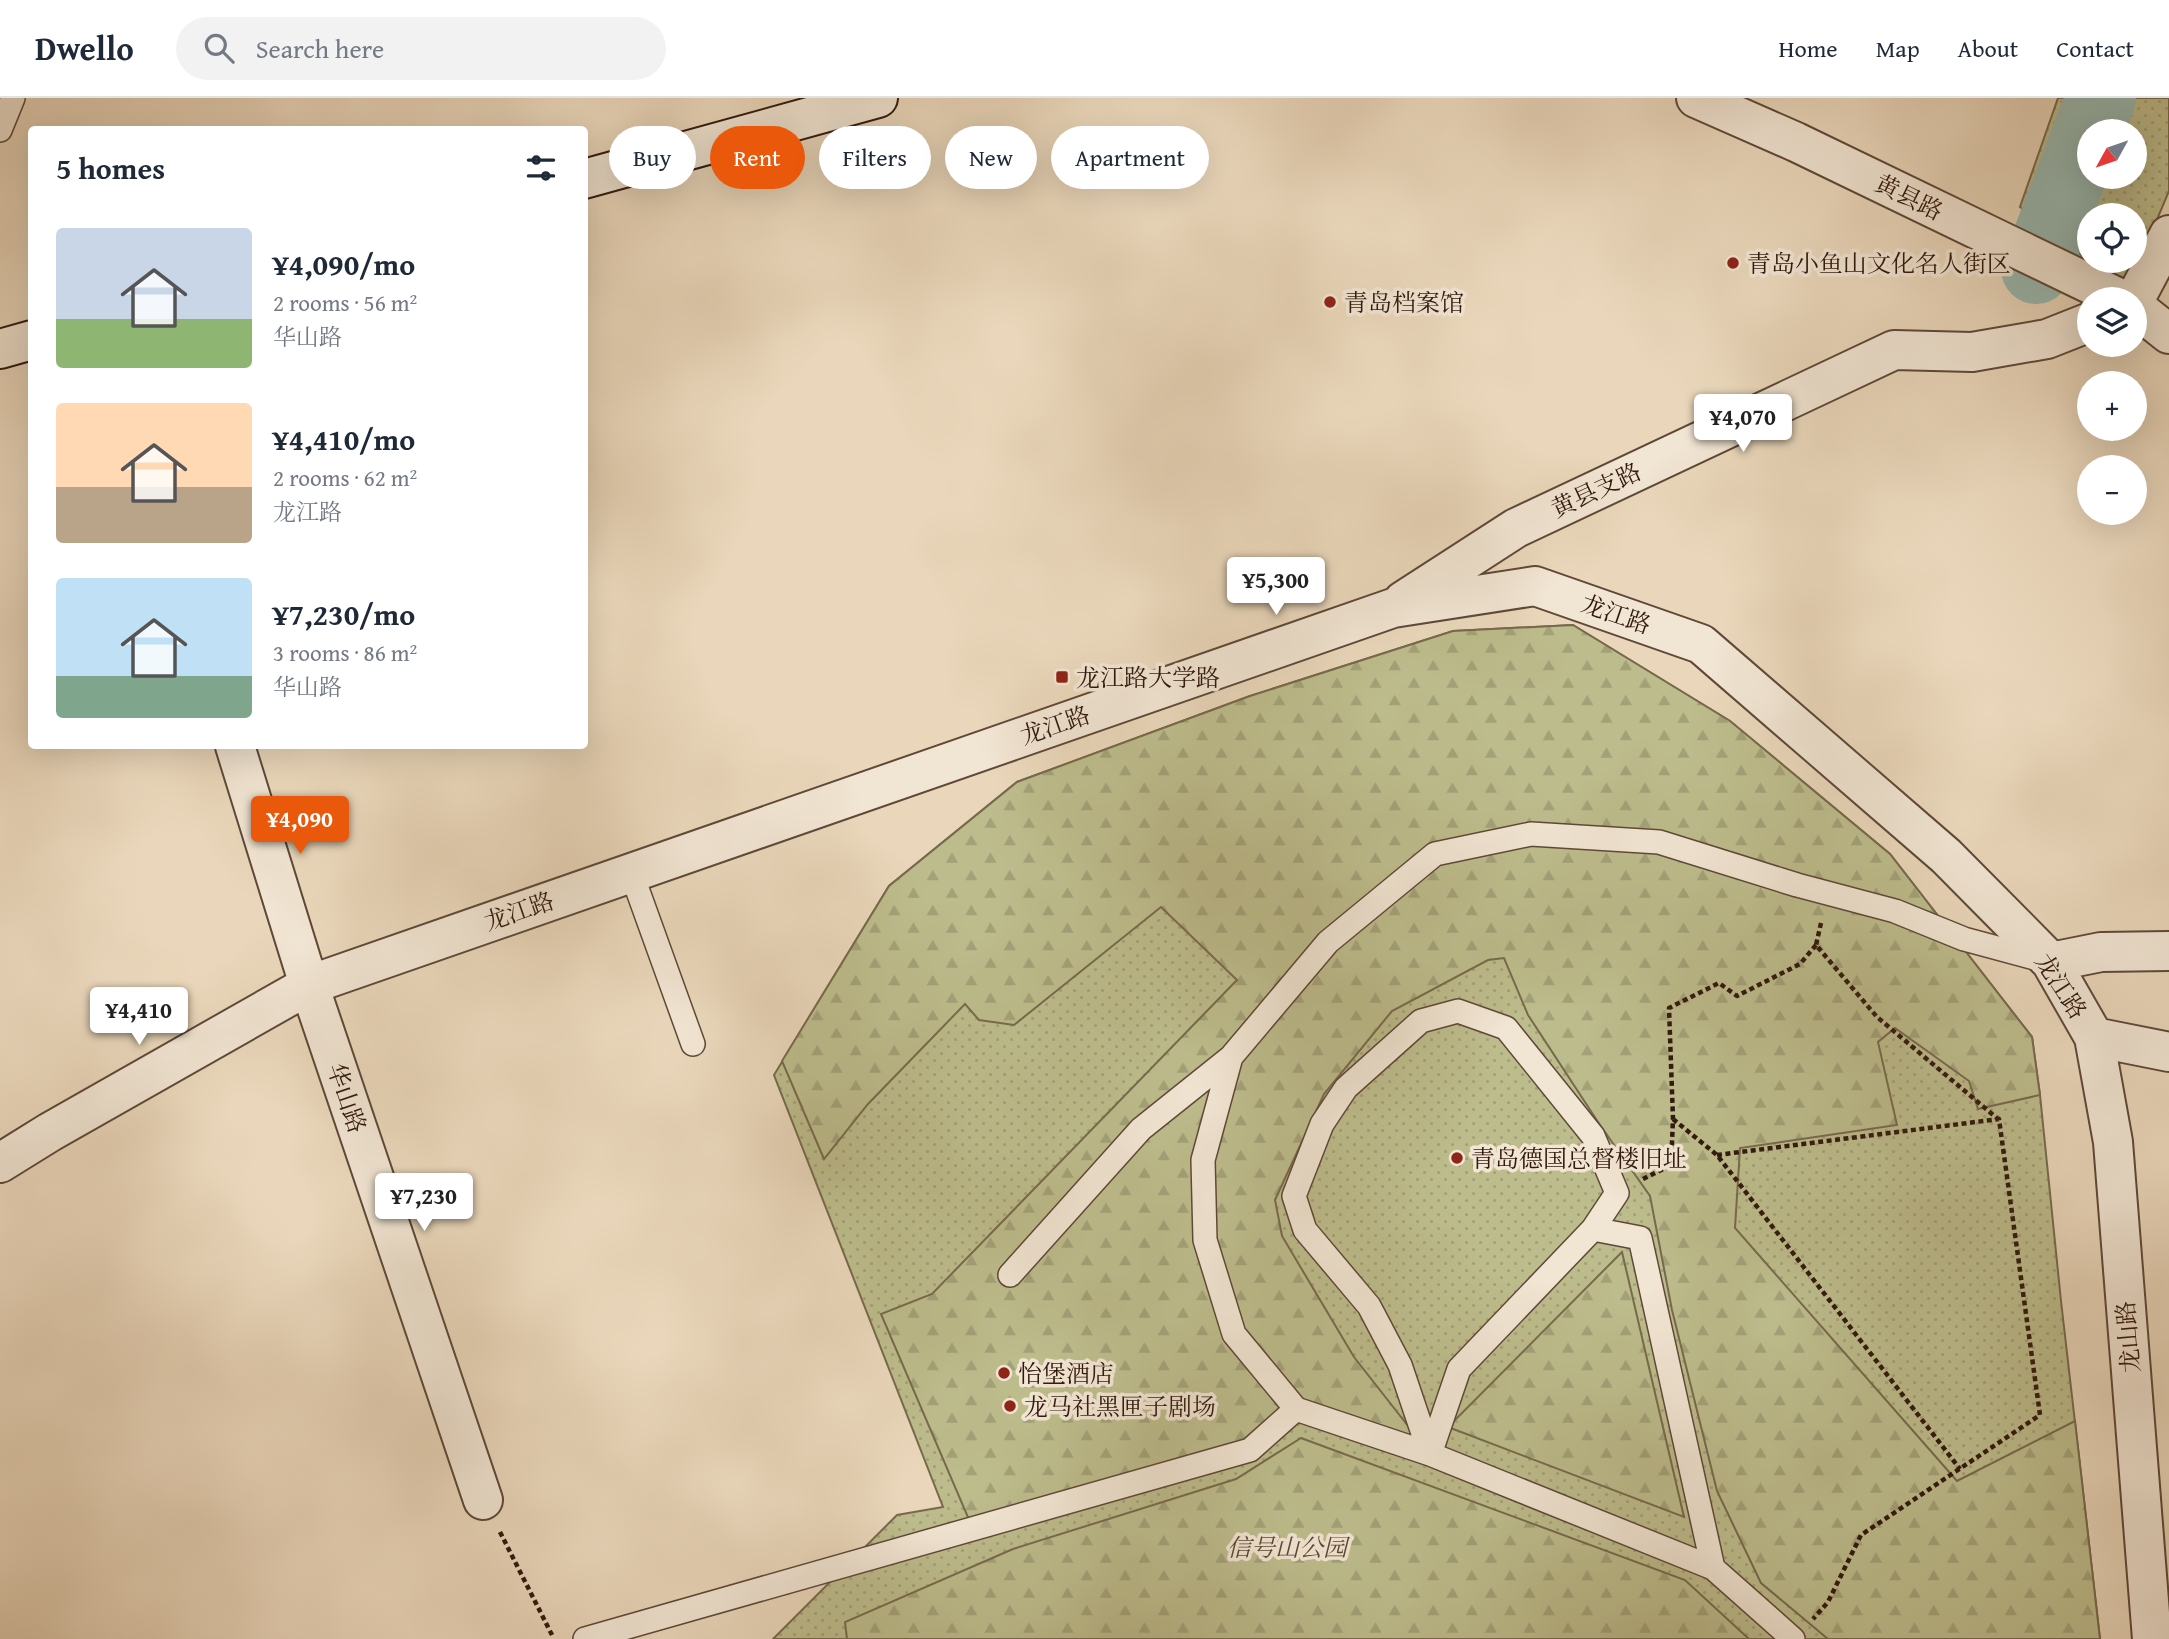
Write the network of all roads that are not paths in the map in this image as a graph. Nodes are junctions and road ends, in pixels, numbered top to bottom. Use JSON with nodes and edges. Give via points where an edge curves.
{"nodes":[{"id":1,"x":13,"y":98,"type":"edge"},
{"id":2,"x":878,"y":98,"type":"edge"},
{"id":3,"x":1696,"y":98,"type":"edge"},
{"id":4,"x":0,"y":131,"type":"edge"},
{"id":5,"x":588,"y":178,"type":"edge"},
{"id":6,"x":2169,"y":236,"type":"edge"},
{"id":7,"x":2096,"y":287,"type":"edge"},
{"id":8,"x":2141,"y":287,"type":"edge"},
{"id":9,"x":2147,"y":317,"type":"edge"},
{"id":10,"x":2077,"y":327,"type":"edge"},
{"id":11,"x":2169,"y":334,"type":"edge"},
{"id":12,"x":28,"y":341,"type":"edge"},
{"id":13,"x":0,"y":349,"type":"edge"},
{"id":14,"x":1393,"y":607,"type":"junction"},
{"id":15,"x":236,"y":749,"type":"edge"},
{"id":16,"x":631,"y":873,"type":"junction"},
{"id":17,"x":2169,"y":951,"type":"edge"},
{"id":18,"x":2051,"y":962,"type":"junction"},
{"id":19,"x":309,"y":985,"type":"junction"},
{"id":20,"x":2094,"y":1037,"type":"junction"},
{"id":21,"x":693,"y":1045,"type":"dead end"},
{"id":22,"x":2169,"y":1052,"type":"edge"},
{"id":23,"x":1231,"y":1057,"type":"junction"},
{"id":24,"x":0,"y":1163,"type":"edge"},
{"id":25,"x":1594,"y":1228,"type":"junction"},
{"id":26,"x":1010,"y":1275,"type":"dead end"},
{"id":27,"x":1296,"y":1409,"type":"junction"},
{"id":28,"x":1430,"y":1454,"type":"junction"},
{"id":29,"x":483,"y":1500,"type":"road end"},
{"id":30,"x":1713,"y":1568,"type":"junction"},
{"id":31,"x":600,"y":1638,"type":"edge"},
{"id":32,"x":1793,"y":1639,"type":"edge"},
{"id":33,"x":2152,"y":1639,"type":"edge"}],
"edges":[{"from":1,"to":4,"type":"lane"},
{"from":2,"to":5,"type":"street"},
{"from":3,"to":7,"type":"street","name":"黄县路"},
{"from":6,"to":8,"type":"street"},
{"from":9,"to":11,"type":"street"},
{"from":10,"to":14,"type":"street","name":"黄县支路","via":[[2047,339],[1972,352],[1894,350],[1516,528]]},
{"from":12,"to":13,"type":"street"},
{"from":14,"to":16,"type":"street","name":"龙江路"},
{"from":14,"to":18,"type":"street","name":"龙江路","via":[[1535,586],[1701,643],[1946,856]]},
{"from":15,"to":19,"type":"street","name":"华山路"},
{"from":16,"to":19,"type":"street","name":"龙江路"},
{"from":16,"to":21,"type":"lane"},
{"from":17,"to":18,"type":"street","via":[[2101,952]]},
{"from":18,"to":20,"type":"street","name":"龙江路"},
{"from":18,"to":23,"type":"lane","via":[[1659,842],[1531,834],[1435,854],[1328,942]]},
{"from":19,"to":24,"type":"street","name":"龙江路"},
{"from":19,"to":29,"type":"street","name":"华山路"},
{"from":20,"to":22,"type":"street","name":"龙江路"},
{"from":20,"to":33,"type":"street","name":"龙山路","via":[[2113,1142]]},
{"from":23,"to":26,"type":"lane","via":[[1141,1129]]},
{"from":23,"to":27,"type":"lane","via":[[1203,1160],[1205,1240],[1234,1334]]},
{"from":25,"to":28,"type":"lane","via":[[1459,1369]]},
{"from":25,"to":28,"type":"lane","via":[[1617,1193],[1593,1136],[1506,1028],[1458,1011],[1421,1021],[1346,1088],[1322,1125],[1294,1196],[1305,1230],[1369,1306],[1399,1365]]},
{"from":25,"to":30,"type":"lane","via":[[1640,1238]]},
{"from":27,"to":28,"type":"lane"},
{"from":27,"to":31,"type":"lane","via":[[1250,1450]]},
{"from":28,"to":30,"type":"lane"},
{"from":30,"to":32,"type":"lane"}]}
